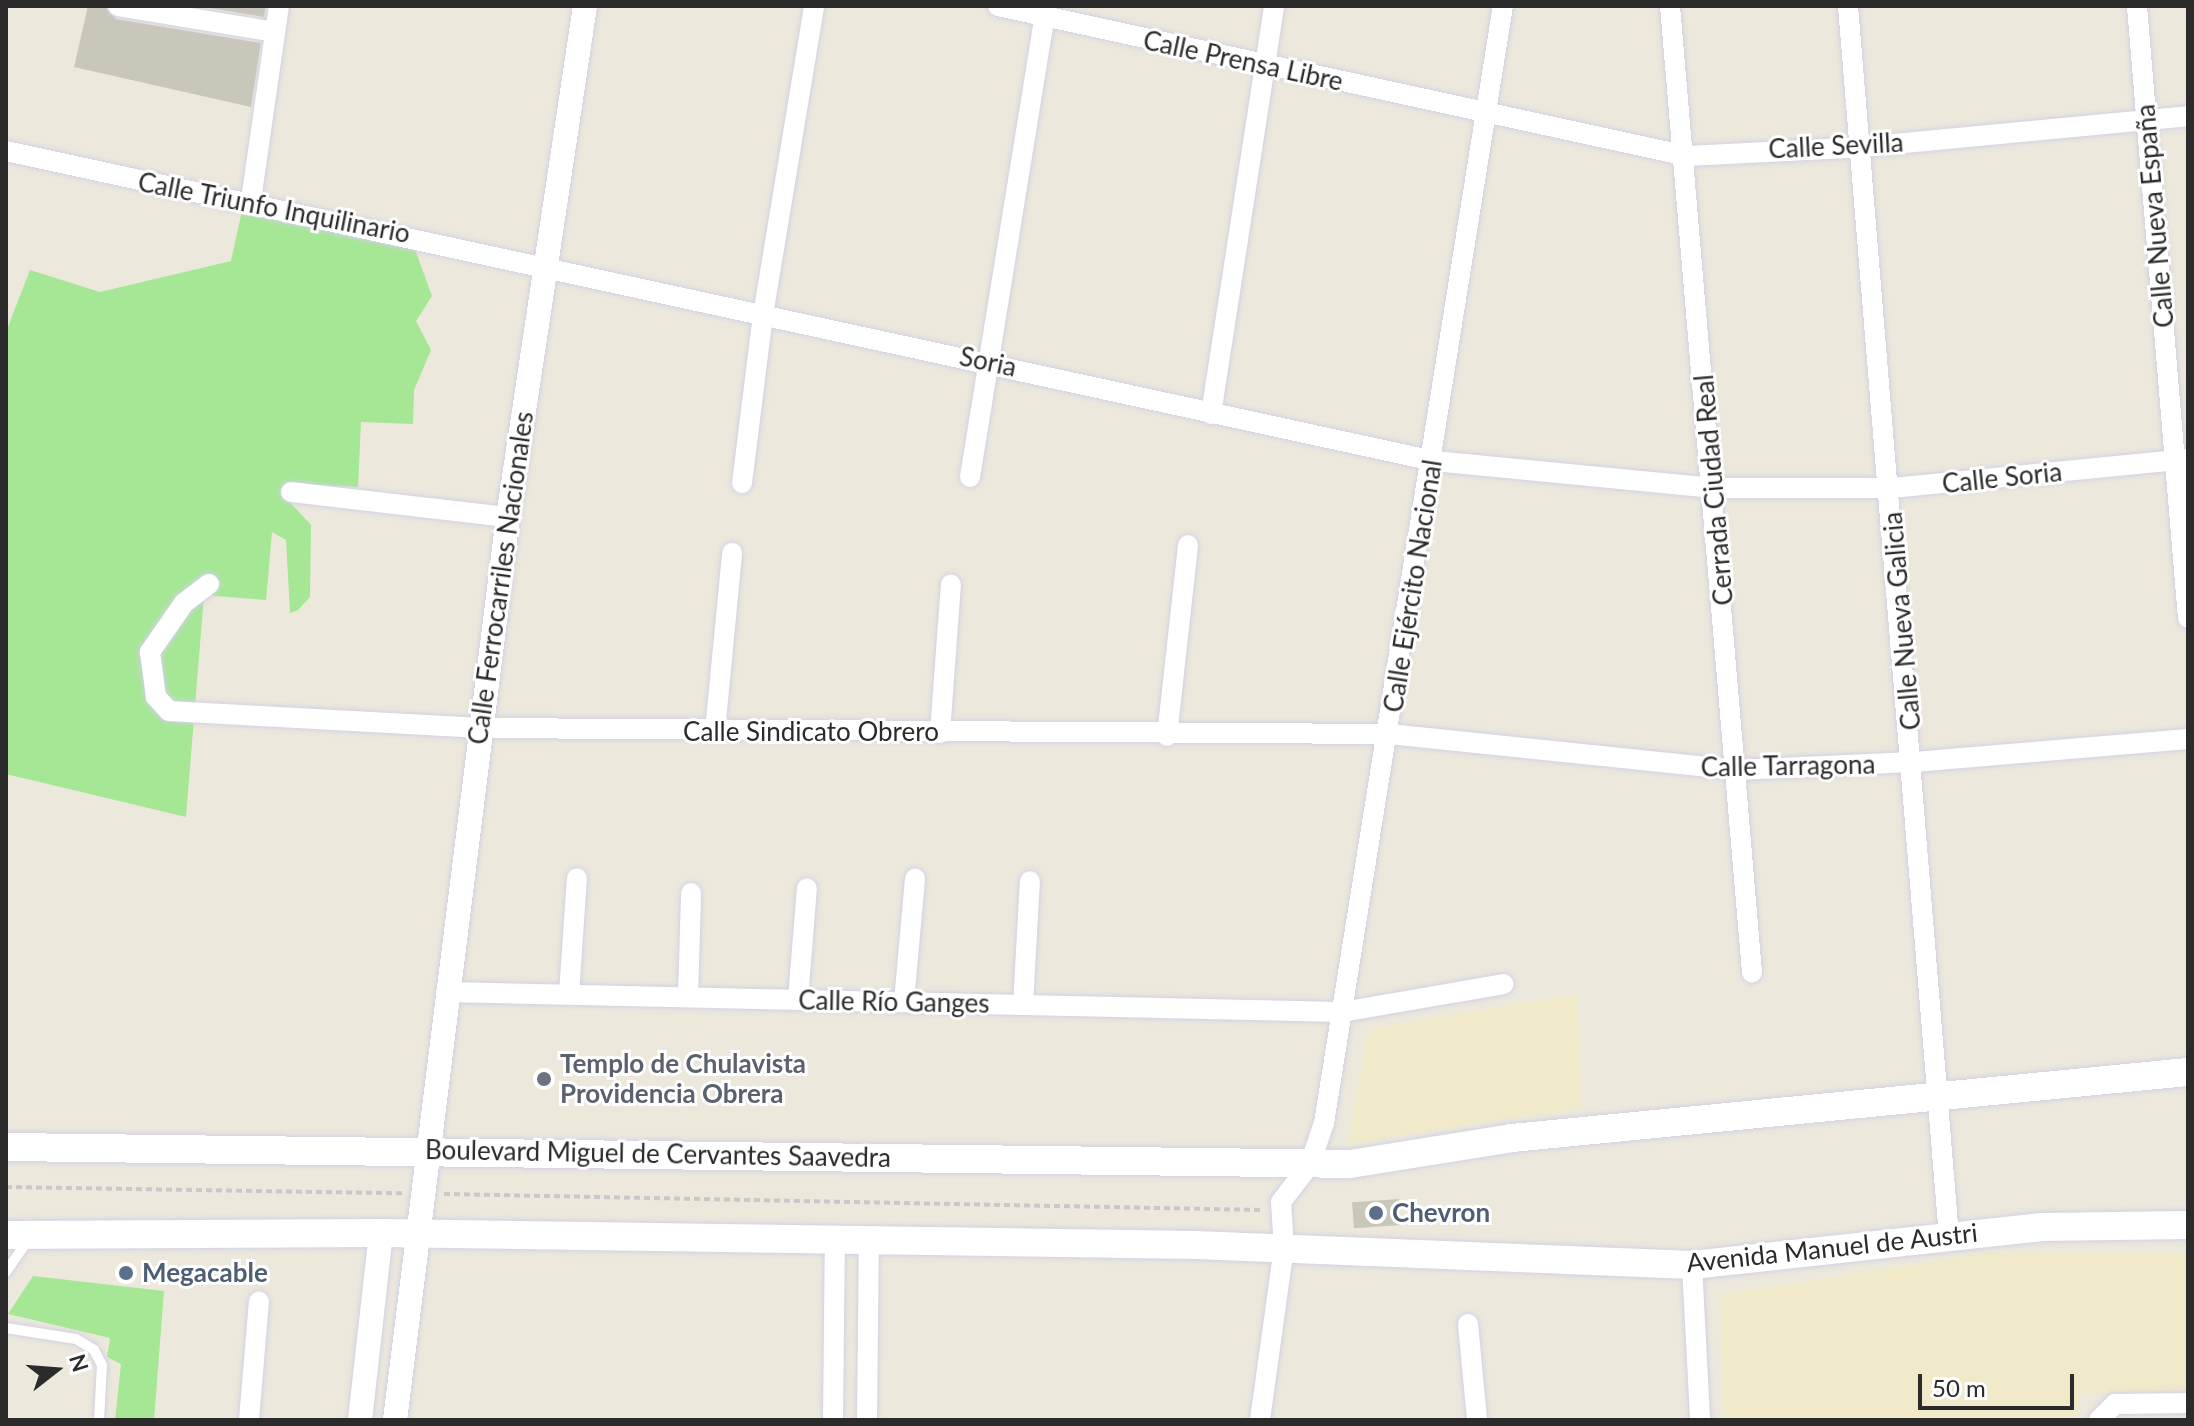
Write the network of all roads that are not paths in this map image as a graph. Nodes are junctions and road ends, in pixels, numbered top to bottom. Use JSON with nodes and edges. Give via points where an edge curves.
{"nodes":[{"id":1,"x":118,"y":6,"type":"edge"},
{"id":2,"x":279,"y":6,"type":"edge"},
{"id":3,"x":585,"y":6,"type":"edge"},
{"id":4,"x":814,"y":6,"type":"edge"},
{"id":5,"x":998,"y":6,"type":"edge"},
{"id":6,"x":1274,"y":6,"type":"edge"},
{"id":7,"x":1503,"y":6,"type":"edge"},
{"id":8,"x":1670,"y":6,"type":"edge"},
{"id":9,"x":1848,"y":6,"type":"edge"},
{"id":10,"x":2137,"y":6,"type":"edge"},
{"id":11,"x":1046,"y":11,"type":"edge"},
{"id":12,"x":275,"y":32,"type":"junction"},
{"id":13,"x":1265,"y":66,"type":"junction"},
{"id":14,"x":1489,"y":113,"type":"junction"},
{"id":15,"x":2188,"y":116,"type":"edge"},
{"id":16,"x":2146,"y":121,"type":"junction"},
{"id":17,"x":1862,"y":147,"type":"junction"},
{"id":18,"x":6,"y":151,"type":"edge"},
{"id":19,"x":1687,"y":156,"type":"junction"},
{"id":20,"x":251,"y":200,"type":"junction"},
{"id":21,"x":543,"y":264,"type":"junction"},
{"id":22,"x":763,"y":315,"type":"junction"},
{"id":23,"x":989,"y":361,"type":"junction"},
{"id":24,"x":1211,"y":414,"type":"junction"},
{"id":25,"x":2182,"y":460,"type":"edge"},
{"id":26,"x":1434,"y":461,"type":"junction"},
{"id":27,"x":970,"y":477,"type":"dead end"},
{"id":28,"x":742,"y":483,"type":"dead end"},
{"id":29,"x":1714,"y":488,"type":"junction"},
{"id":30,"x":1892,"y":488,"type":"junction"},
{"id":31,"x":291,"y":492,"type":"dead end"},
{"id":32,"x":508,"y":517,"type":"junction"},
{"id":33,"x":1188,"y":545,"type":"dead end"},
{"id":34,"x":732,"y":553,"type":"dead end"},
{"id":35,"x":209,"y":584,"type":"dead end"},
{"id":36,"x":951,"y":584,"type":"dead end"},
{"id":37,"x":2188,"y":618,"type":"edge"},
{"id":38,"x":481,"y":728,"type":"junction"},
{"id":39,"x":715,"y":731,"type":"junction"},
{"id":40,"x":940,"y":733,"type":"junction"},
{"id":41,"x":1389,"y":734,"type":"junction"},
{"id":42,"x":1167,"y":736,"type":"junction"},
{"id":43,"x":2188,"y":739,"type":"edge"},
{"id":44,"x":1914,"y":762,"type":"junction"},
{"id":45,"x":1736,"y":770,"type":"junction"},
{"id":46,"x":577,"y":878,"type":"dead end"},
{"id":47,"x":915,"y":878,"type":"dead end"},
{"id":48,"x":1030,"y":881,"type":"dead end"},
{"id":49,"x":807,"y":888,"type":"dead end"},
{"id":50,"x":691,"y":893,"type":"dead end"},
{"id":51,"x":1752,"y":973,"type":"dead end"},
{"id":52,"x":1504,"y":984,"type":"dead end"},
{"id":53,"x":446,"y":992,"type":"junction"},
{"id":54,"x":569,"y":994,"type":"junction"},
{"id":55,"x":688,"y":997,"type":"junction"},
{"id":56,"x":798,"y":999,"type":"junction"},
{"id":57,"x":904,"y":1002,"type":"junction"},
{"id":58,"x":1023,"y":1005,"type":"junction"},
{"id":59,"x":1342,"y":1012,"type":"junction"},
{"id":60,"x":2188,"y":1072,"type":"edge"},
{"id":61,"x":1934,"y":1095,"type":"junction"},
{"id":62,"x":6,"y":1147,"type":"edge"},
{"id":63,"x":426,"y":1150,"type":"junction"},
{"id":64,"x":1310,"y":1164,"type":"junction"},
{"id":65,"x":2188,"y":1225,"type":"edge"},
{"id":66,"x":381,"y":1233,"type":"junction"},
{"id":67,"x":19,"y":1234,"type":"edge"},
{"id":68,"x":416,"y":1235,"type":"junction"},
{"id":69,"x":1949,"y":1236,"type":"junction"},
{"id":70,"x":835,"y":1242,"type":"junction"},
{"id":71,"x":869,"y":1243,"type":"junction"},
{"id":72,"x":1284,"y":1248,"type":"junction"},
{"id":73,"x":1692,"y":1265,"type":"junction"},
{"id":74,"x":6,"y":1272,"type":"edge"},
{"id":75,"x":259,"y":1301,"type":"dead end"},
{"id":76,"x":1468,"y":1324,"type":"dead end"},
{"id":77,"x":6,"y":1328,"type":"edge"},
{"id":78,"x":2188,"y":1403,"type":"edge"},
{"id":79,"x":2100,"y":1418,"type":"edge"},
{"id":80,"x":99,"y":1420,"type":"edge"},
{"id":81,"x":249,"y":1420,"type":"edge"},
{"id":82,"x":360,"y":1420,"type":"edge"},
{"id":83,"x":395,"y":1420,"type":"edge"},
{"id":84,"x":833,"y":1420,"type":"edge"},
{"id":85,"x":867,"y":1420,"type":"edge"},
{"id":86,"x":1260,"y":1420,"type":"edge"},
{"id":87,"x":1477,"y":1420,"type":"edge"},
{"id":88,"x":1700,"y":1420,"type":"edge"}],
"edges":[{"from":1,"to":12,"type":"street"},
{"from":2,"to":12,"type":"street"},
{"from":3,"to":21,"type":"street","name":"Calle Ferrocarriles Nacionales"},
{"from":4,"to":22,"type":"street"},
{"from":5,"to":11,"type":"street","name":"Calle Prensa Libre"},
{"from":6,"to":13,"type":"street"},
{"from":7,"to":14,"type":"street","name":"Calle Ejército Nacional"},
{"from":8,"to":19,"type":"street","name":"Cerrada Ciudad Real"},
{"from":9,"to":17,"type":"street","name":"Calle Nueva Galicia"},
{"from":10,"to":16,"type":"street","name":"Calle Nueva España"},
{"from":11,"to":13,"type":"street","name":"Calle Prensa Libre"},
{"from":11,"to":23,"type":"street"},
{"from":12,"to":20,"type":"street"},
{"from":13,"to":14,"type":"street","name":"Calle Prensa Libre"},
{"from":13,"to":24,"type":"street"},
{"from":14,"to":19,"type":"street","name":"Calle Sevilla"},
{"from":14,"to":26,"type":"street","name":"Calle Ejército Nacional"},
{"from":15,"to":16,"type":"street","name":"Calle Sevilla"},
{"from":16,"to":17,"type":"street","name":"Calle Sevilla"},
{"from":16,"to":25,"type":"street","name":"Calle Nueva España"},
{"from":17,"to":19,"type":"street","name":"Calle Sevilla"},
{"from":17,"to":30,"type":"street","name":"Calle Nueva Galicia"},
{"from":18,"to":20,"type":"street","name":"Calle Triunfo Inquilinario"},
{"from":19,"to":29,"type":"street","name":"Cerrada Ciudad Real"},
{"from":20,"to":21,"type":"street","name":"Calle Triunfo Inquilinario"},
{"from":21,"to":22,"type":"street","name":"Soria"},
{"from":21,"to":32,"type":"street","name":"Calle Ferrocarriles Nacionales"},
{"from":22,"to":23,"type":"street","name":"Soria"},
{"from":22,"to":28,"type":"street"},
{"from":23,"to":24,"type":"street","name":"Soria"},
{"from":23,"to":27,"type":"street"},
{"from":24,"to":26,"type":"street","name":"Soria"},
{"from":25,"to":30,"type":"street","name":"Calle Soria"},
{"from":25,"to":37,"type":"street","name":"Calle Nueva España"},
{"from":26,"to":29,"type":"street","name":"Calle Soria"},
{"from":26,"to":41,"type":"street","name":"Calle Ejército Nacional"},
{"from":29,"to":30,"type":"street","name":"Calle Soria"},
{"from":29,"to":45,"type":"street","name":"Cerrada Ciudad Real"},
{"from":30,"to":44,"type":"street","name":"Calle Nueva Galicia"},
{"from":31,"to":32,"type":"street"},
{"from":32,"to":38,"type":"street","name":"Calle Ferrocarriles Nacionales"},
{"from":33,"to":42,"type":"street"},
{"from":34,"to":39,"type":"street"},
{"from":35,"to":38,"type":"street","name":"Calle Sindicato Obrero","via":[[184,603],[150,652],[156,697],[169,711]]},
{"from":36,"to":40,"type":"street"},
{"from":38,"to":39,"type":"street","name":"Calle Sindicato Obrero"},
{"from":38,"to":53,"type":"street","name":"Calle Ferrocarriles Nacionales"},
{"from":39,"to":40,"type":"street","name":"Calle Sindicato Obrero"},
{"from":40,"to":42,"type":"street","name":"Calle Sindicato Obrero"},
{"from":41,"to":42,"type":"street","name":"Calle Sindicato Obrero"},
{"from":41,"to":45,"type":"street","name":"Calle Tarragona"},
{"from":41,"to":59,"type":"street","name":"Calle Ejército Nacional"},
{"from":43,"to":44,"type":"street","name":"Calle Tarragona"},
{"from":44,"to":45,"type":"street","name":"Calle Tarragona"},
{"from":44,"to":61,"type":"street","name":"Calle Nueva Galicia"},
{"from":45,"to":51,"type":"street","name":"Cerrada Ciudad Real"},
{"from":46,"to":54,"type":"street"},
{"from":47,"to":57,"type":"street"},
{"from":48,"to":58,"type":"street"},
{"from":49,"to":56,"type":"street"},
{"from":50,"to":55,"type":"street"},
{"from":52,"to":59,"type":"street","name":"Calle Río Ganges"},
{"from":53,"to":54,"type":"street","name":"Calle Río Ganges"},
{"from":53,"to":63,"type":"street","name":"Calle Ferrocarriles Nacionales"},
{"from":54,"to":55,"type":"street","name":"Calle Río Ganges"},
{"from":55,"to":56,"type":"street","name":"Calle Río Ganges"},
{"from":56,"to":57,"type":"street","name":"Calle Río Ganges"},
{"from":57,"to":58,"type":"street","name":"Calle Río Ganges"},
{"from":58,"to":59,"type":"street","name":"Calle Río Ganges"},
{"from":59,"to":64,"type":"street","name":"Calle Ejército Nacional","via":[[1324,1123]]},
{"from":60,"to":61,"type":"main road","name":"Boulevard Miguel de Cervantes Saavedra"},
{"from":61,"to":64,"type":"main road","name":"Boulevard Miguel de Cervantes Saavedra"},
{"from":61,"to":69,"type":"street","name":"Calle Nueva Galicia"},
{"from":62,"to":63,"type":"main road","name":"Boulevard Miguel de Cervantes Saavedra"},
{"from":63,"to":64,"type":"main road","name":"Boulevard Miguel de Cervantes Saavedra"},
{"from":63,"to":68,"type":"street","name":"Calle Ferrocarriles Nacionales"},
{"from":64,"to":72,"type":"street","via":[[1284,1192]]},
{"from":65,"to":69,"type":"main road","name":"Avenida Manuel de Austri","via":[[2097,1223]]},
{"from":66,"to":67,"type":"main road"},
{"from":66,"to":68,"type":"main road"},
{"from":66,"to":82,"type":"street"},
{"from":67,"to":74,"type":"lane"},
{"from":68,"to":70,"type":"main road"},
{"from":68,"to":83,"type":"street","name":"Calle Ferrocarriles Nacionales"},
{"from":69,"to":73,"type":"main road","name":"Avenida Manuel de Austri"},
{"from":70,"to":71,"type":"main road"},
{"from":70,"to":84,"type":"street"},
{"from":71,"to":72,"type":"main road"},
{"from":71,"to":85,"type":"street"},
{"from":72,"to":73,"type":"main road","name":"Avenida Manuel de Austri"},
{"from":72,"to":86,"type":"street"},
{"from":73,"to":88,"type":"street"},
{"from":75,"to":81,"type":"street"},
{"from":76,"to":87,"type":"street"},
{"from":77,"to":80,"type":"lane","via":[[76,1339],[94,1350],[102,1365]]},
{"from":78,"to":79,"type":"street","via":[[2124,1402]]}]}
